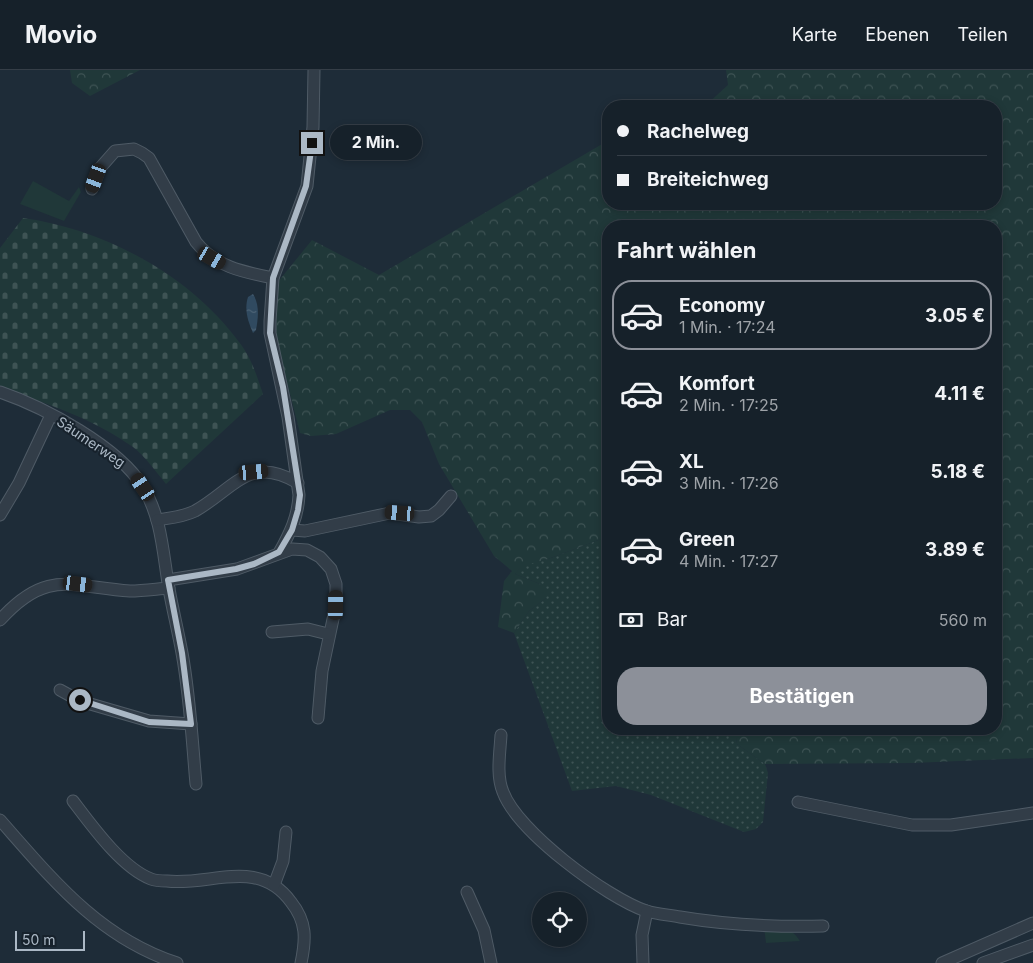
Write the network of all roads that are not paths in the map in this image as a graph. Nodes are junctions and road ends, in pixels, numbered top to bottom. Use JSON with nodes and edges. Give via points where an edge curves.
{"nodes":[{"id":1,"x":314,"y":70,"type":"edge"},
{"id":2,"x":92,"y":189,"type":"dead end"},
{"id":3,"x":273,"y":278,"type":"junction"},
{"id":4,"x":0,"y":392,"type":"edge"},
{"id":5,"x":51,"y":415,"type":"junction"},
{"id":6,"x":298,"y":483,"type":"junction"},
{"id":7,"x":451,"y":496,"type":"dead end"},
{"id":8,"x":0,"y":515,"type":"edge"},
{"id":9,"x":157,"y":520,"type":"junction"},
{"id":10,"x":292,"y":530,"type":"junction"},
{"id":11,"x":279,"y":552,"type":"junction"},
{"id":12,"x":168,"y":584,"type":"junction"},
{"id":13,"x":0,"y":620,"type":"edge"},
{"id":14,"x":272,"y":632,"type":"dead end"},
{"id":15,"x":328,"y":634,"type":"junction"},
{"id":16,"x":60,"y":690,"type":"dead end"},
{"id":17,"x":318,"y":718,"type":"dead end"},
{"id":18,"x":191,"y":724,"type":"junction"},
{"id":19,"x":501,"y":736,"type":"dead end"},
{"id":20,"x":196,"y":784,"type":"dead end"},
{"id":21,"x":74,"y":801,"type":"dead end"},
{"id":22,"x":798,"y":802,"type":"dead end"},
{"id":23,"x":1033,"y":813,"type":"edge"},
{"id":24,"x":0,"y":820,"type":"edge"},
{"id":25,"x":286,"y":832,"type":"dead end"},
{"id":26,"x":274,"y":885,"type":"junction"},
{"id":27,"x":468,"y":892,"type":"dead end"},
{"id":28,"x":647,"y":911,"type":"junction"},
{"id":29,"x":1033,"y":923,"type":"edge"},
{"id":30,"x":823,"y":926,"type":"dead end"},
{"id":31,"x":1033,"y":945,"type":"edge"},
{"id":32,"x":177,"y":963,"type":"edge"},
{"id":33,"x":301,"y":963,"type":"edge"},
{"id":34,"x":491,"y":963,"type":"edge"},
{"id":35,"x":643,"y":963,"type":"edge"},
{"id":36,"x":942,"y":963,"type":"edge"},
{"id":37,"x":983,"y":963,"type":"edge"}],
"edges":[{"from":1,"to":3,"type":"street","via":[[313,127],[306,186]]},
{"from":2,"to":3,"type":"street","via":[[100,168],[115,151],[134,149],[149,158],[203,251],[226,266]]},
{"from":3,"to":6,"type":"street","via":[[270,333],[283,387]]},
{"from":4,"to":5,"type":"street","name":"Säumerweg"},
{"from":5,"to":8,"type":"street"},
{"from":5,"to":9,"type":"street","name":"Säumerweg","via":[[126,464],[143,487]]},
{"from":6,"to":9,"type":"street","via":[[274,472],[254,472],[230,484],[192,512]]},
{"from":6,"to":10,"type":"street","via":[[298,510]]},
{"from":7,"to":10,"type":"street","via":[[430,516],[390,512]]},
{"from":9,"to":12,"type":"street","name":"Säumerweg"},
{"from":10,"to":11,"type":"street"},
{"from":11,"to":12,"type":"street","via":[[254,564]]},
{"from":11,"to":15,"type":"street","via":[[307,550],[320,557],[331,569],[336,584],[336,605]]},
{"from":12,"to":13,"type":"street","via":[[131,591],[61,583],[30,593]]},
{"from":12,"to":18,"type":"street","name":"Säumerweg","via":[[182,653]]},
{"from":14,"to":15,"type":"street","via":[[308,630]]},
{"from":15,"to":17,"type":"street"},
{"from":16,"to":18,"type":"street","via":[[80,700],[149,722]]},
{"from":18,"to":20,"type":"street","name":"Säumerweg"},
{"from":19,"to":28,"type":"street","via":[[502,790],[520,818],[585,876],[611,894]]},
{"from":21,"to":26,"type":"street","via":[[130,866],[152,880],[180,883],[221,877],[255,877]]},
{"from":22,"to":23,"type":"street","via":[[912,825],[951,825]]},
{"from":24,"to":32,"type":"street","via":[[89,916],[126,942]]},
{"from":25,"to":26,"type":"street","via":[[283,861]]},
{"from":26,"to":33,"type":"street","via":[[288,898],[302,920],[306,942]]},
{"from":27,"to":34,"type":"street","via":[[484,930]]},
{"from":28,"to":30,"type":"street","via":[[706,921]]},
{"from":28,"to":35,"type":"street","via":[[642,936]]},
{"from":29,"to":36,"type":"street"},
{"from":31,"to":37,"type":"street"}]}
